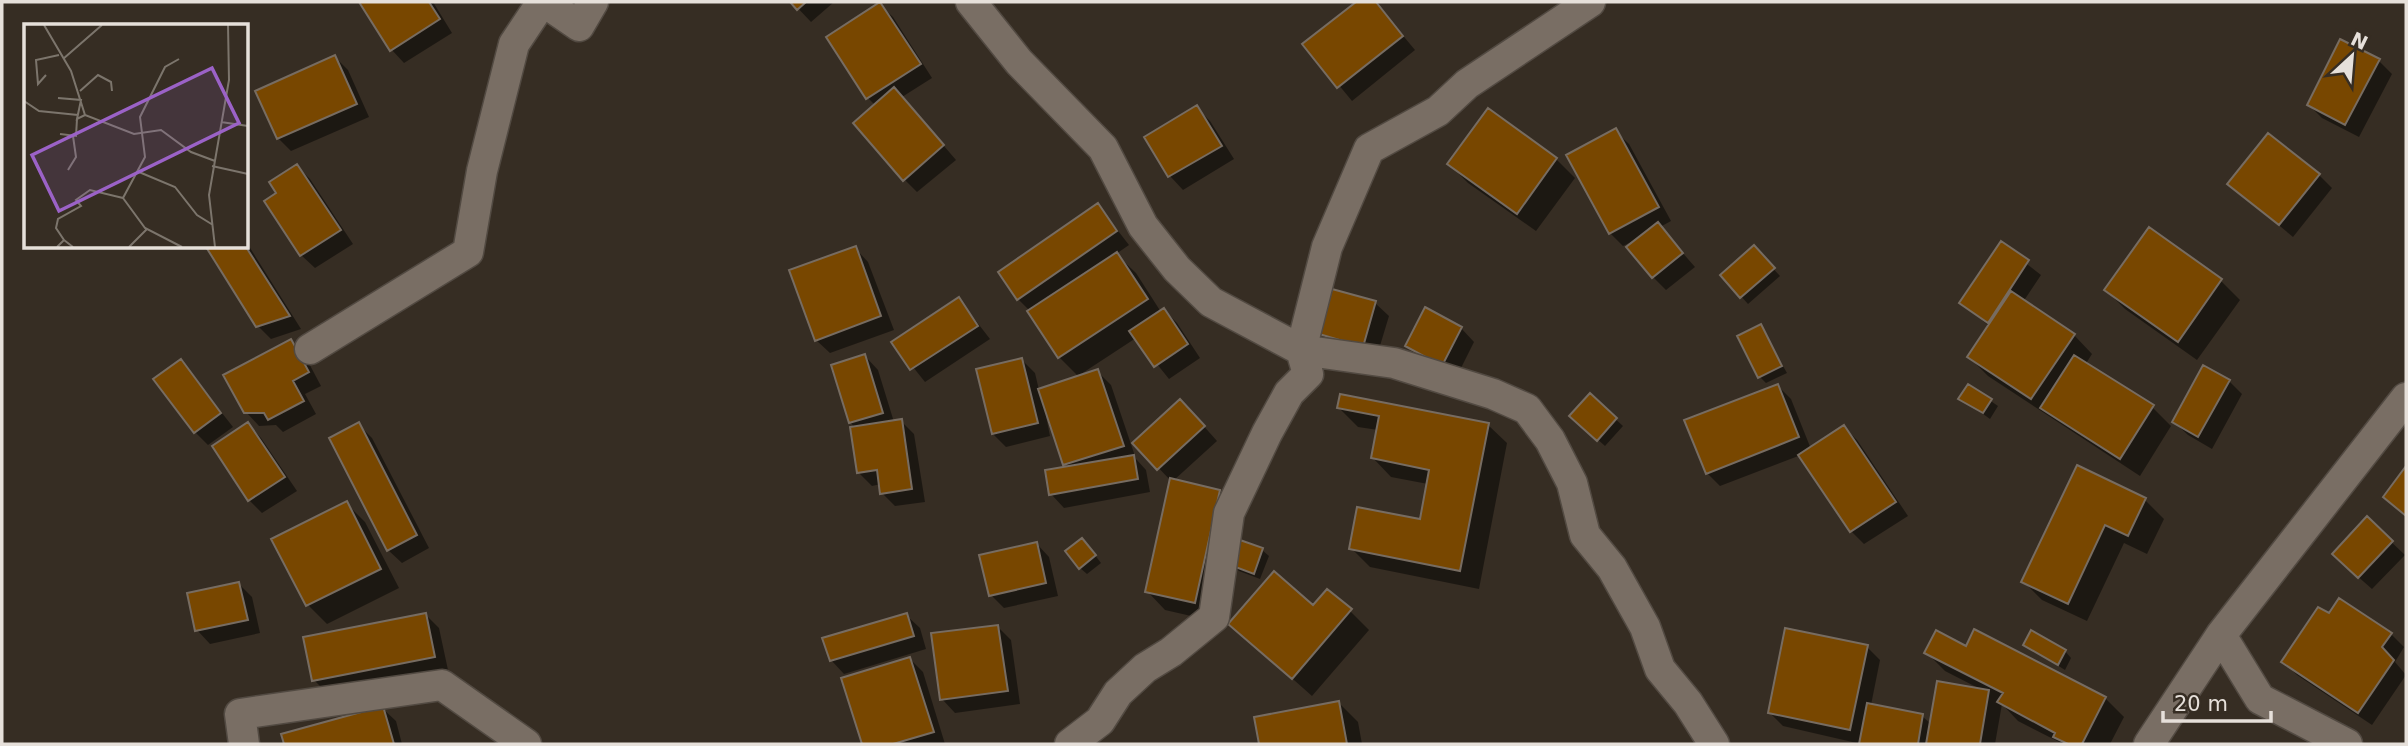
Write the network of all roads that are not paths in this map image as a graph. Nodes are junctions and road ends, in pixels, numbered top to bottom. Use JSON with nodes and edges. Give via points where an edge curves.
{"nodes":[{"id":1,"x":543,"y":2,"type":"edge"},
{"id":2,"x":593,"y":2,"type":"edge"},
{"id":3,"x":971,"y":2,"type":"edge"},
{"id":4,"x":1590,"y":2,"type":"edge"},
{"id":5,"x":310,"y":349,"type":"dead end"},
{"id":6,"x":1301,"y":350,"type":"junction"},
{"id":7,"x":2406,"y":398,"type":"edge"},
{"id":8,"x":2221,"y":635,"type":"junction"},
{"id":9,"x":244,"y":744,"type":"edge"},
{"id":10,"x":526,"y":744,"type":"edge"},
{"id":11,"x":1071,"y":744,"type":"edge"},
{"id":12,"x":1714,"y":744,"type":"edge"},
{"id":13,"x":2149,"y":744,"type":"edge"},
{"id":14,"x":2347,"y":744,"type":"edge"}],
"edges":[{"from":1,"to":2,"type":"street","via":[[579,26]]},
{"from":1,"to":5,"type":"street","via":[[514,44],[482,171],[468,252]]},
{"from":3,"to":6,"type":"street","via":[[1019,62],[1103,148],[1143,226],[1177,269],[1211,302]]},
{"from":4,"to":6,"type":"street","via":[[1467,84],[1438,111],[1368,149],[1327,247]]},
{"from":6,"to":11,"type":"street","via":[[1308,373],[1289,393],[1229,513],[1214,617],[1145,668],[1118,693],[1100,721]]},
{"from":6,"to":12,"type":"street","via":[[1394,363],[1527,409],[1550,440],[1572,483],[1585,535],[1612,568],[1644,627],[1660,669]]},
{"from":7,"to":8,"type":"street"},
{"from":8,"to":13,"type":"street"},
{"from":8,"to":14,"type":"street","via":[[2260,699]]},
{"from":9,"to":10,"type":"street","via":[[240,714],[442,685]]}]}
